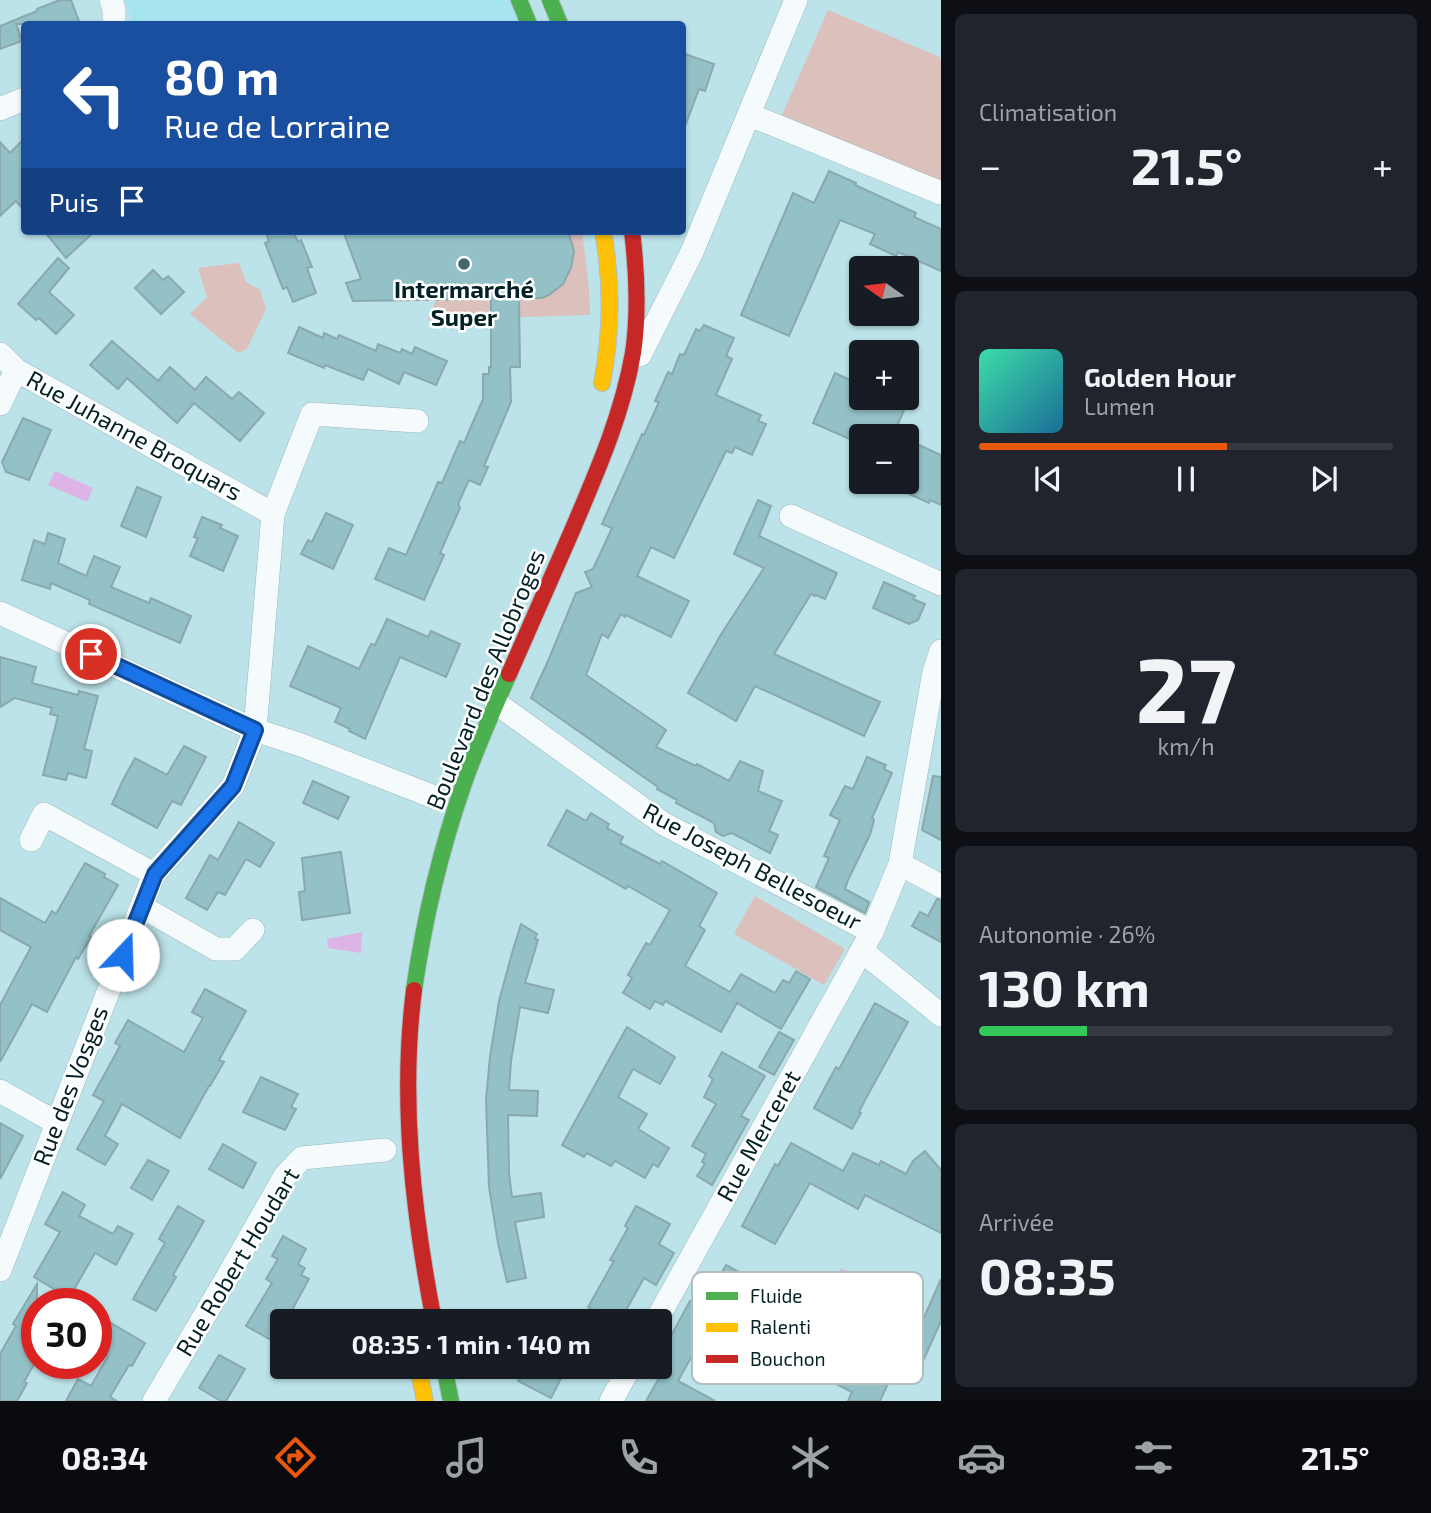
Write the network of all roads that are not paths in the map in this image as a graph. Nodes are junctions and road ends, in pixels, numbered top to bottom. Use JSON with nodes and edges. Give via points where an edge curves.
{"nodes":[{"id":1,"x":111,"y":0,"type":"edge"},
{"id":2,"x":519,"y":0,"type":"edge"},
{"id":3,"x":551,"y":0,"type":"edge"},
{"id":4,"x":796,"y":0,"type":"edge"},
{"id":5,"x":114,"y":21,"type":"edge"},
{"id":6,"x":528,"y":21,"type":"edge"},
{"id":7,"x":558,"y":21,"type":"edge"},
{"id":8,"x":21,"y":100,"type":"edge"},
{"id":9,"x":0,"y":109,"type":"edge"},
{"id":10,"x":750,"y":115,"type":"junction"},
{"id":11,"x":941,"y":193,"type":"edge"},
{"id":12,"x":604,"y":235,"type":"edge"},
{"id":13,"x":632,"y":235,"type":"edge"},
{"id":14,"x":692,"y":252,"type":"junction"},
{"id":15,"x":638,"y":283,"type":"junction"},
{"id":16,"x":8,"y":362,"type":"edge"},
{"id":17,"x":630,"y":374,"type":"junction"},
{"id":18,"x":598,"y":401,"type":"dead end"},
{"id":19,"x":0,"y":404,"type":"edge"},
{"id":20,"x":417,"y":421,"type":"dead end"},
{"id":21,"x":273,"y":514,"type":"junction"},
{"id":22,"x":791,"y":516,"type":"dead end"},
{"id":23,"x":941,"y":584,"type":"edge"},
{"id":24,"x":0,"y":613,"type":"edge"},
{"id":25,"x":939,"y":666,"type":"edge"},
{"id":26,"x":496,"y":703,"type":"junction"},
{"id":27,"x":255,"y":730,"type":"junction"},
{"id":28,"x":435,"y":797,"type":"dead end"},
{"id":29,"x":31,"y":841,"type":"dead end"},
{"id":30,"x":900,"y":864,"type":"junction"},
{"id":31,"x":155,"y":874,"type":"junction"},
{"id":32,"x":941,"y":886,"type":"edge"},
{"id":33,"x":142,"y":907,"type":"junction"},
{"id":34,"x":253,"y":930,"type":"dead end"},
{"id":35,"x":867,"y":941,"type":"junction"},
{"id":36,"x":941,"y":1015,"type":"edge"},
{"id":37,"x":0,"y":1091,"type":"edge"},
{"id":38,"x":57,"y":1123,"type":"junction"},
{"id":39,"x":385,"y":1151,"type":"dead end"},
{"id":40,"x":0,"y":1270,"type":"edge"},
{"id":41,"x":431,"y":1309,"type":"edge"},
{"id":42,"x":663,"y":1309,"type":"edge"},
{"id":43,"x":420,"y":1379,"type":"edge"},
{"id":44,"x":447,"y":1379,"type":"edge"},
{"id":45,"x":623,"y":1379,"type":"edge"},
{"id":46,"x":154,"y":1401,"type":"edge"},
{"id":47,"x":425,"y":1401,"type":"edge"},
{"id":48,"x":452,"y":1401,"type":"edge"},
{"id":49,"x":611,"y":1401,"type":"edge"}],
"edges":[{"from":1,"to":5,"type":"street"},
{"from":2,"to":6,"type":"main road"},
{"from":3,"to":7,"type":"main road"},
{"from":4,"to":10,"type":"street"},
{"from":8,"to":9,"type":"street"},
{"from":10,"to":11,"type":"street"},
{"from":10,"to":14,"type":"street"},
{"from":12,"to":18,"type":"main road","via":[[611,311]]},
{"from":13,"to":15,"type":"main road","name":"Boulevard des Allobroges"},
{"from":14,"to":15,"type":"street","via":[[666,279]]},
{"from":14,"to":17,"type":"street"},
{"from":15,"to":17,"type":"main road","name":"Boulevard des Allobroges"},
{"from":16,"to":19,"type":"street"},
{"from":16,"to":21,"type":"street","name":"Rue Juhanne Broquars"},
{"from":17,"to":26,"type":"main road","name":"Boulevard des Allobroges","via":[[600,466]]},
{"from":20,"to":21,"type":"street","name":"Rue Juhanne Broquars","via":[[312,414]]},
{"from":21,"to":27,"type":"street","name":"Rue Juhanne Broquars"},
{"from":22,"to":23,"type":"street"},
{"from":24,"to":27,"type":"street"},
{"from":25,"to":30,"type":"street","name":"Rue Merceret"},
{"from":26,"to":35,"type":"street","name":"Rue Joseph Bellesoeur","via":[[663,824]]},
{"from":26,"to":41,"type":"main road","name":"Boulevard des Allobroges","via":[[453,816],[421,948],[411,1014],[409,1141]]},
{"from":27,"to":28,"type":"street"},
{"from":27,"to":31,"type":"street","name":"Rue des Vosges","via":[[233,786]]},
{"from":29,"to":31,"type":"street","via":[[44,814]]},
{"from":30,"to":32,"type":"street"},
{"from":30,"to":35,"type":"street","name":"Rue Merceret"},
{"from":31,"to":33,"type":"street","name":"Rue des Vosges"},
{"from":33,"to":34,"type":"street","via":[[216,950],[236,949]]},
{"from":33,"to":38,"type":"street","name":"Rue des Vosges"},
{"from":35,"to":36,"type":"street","name":"Rue Joseph Bellesoeur"},
{"from":35,"to":42,"type":"street","name":"Rue Merceret"},
{"from":37,"to":38,"type":"street"},
{"from":38,"to":40,"type":"street","name":"Rue des Vosges"},
{"from":39,"to":46,"type":"street","name":"Rue Robert Houdart","via":[[302,1158],[285,1176]]},
{"from":43,"to":47,"type":"main road"},
{"from":44,"to":48,"type":"main road"},
{"from":45,"to":49,"type":"street"}]}
